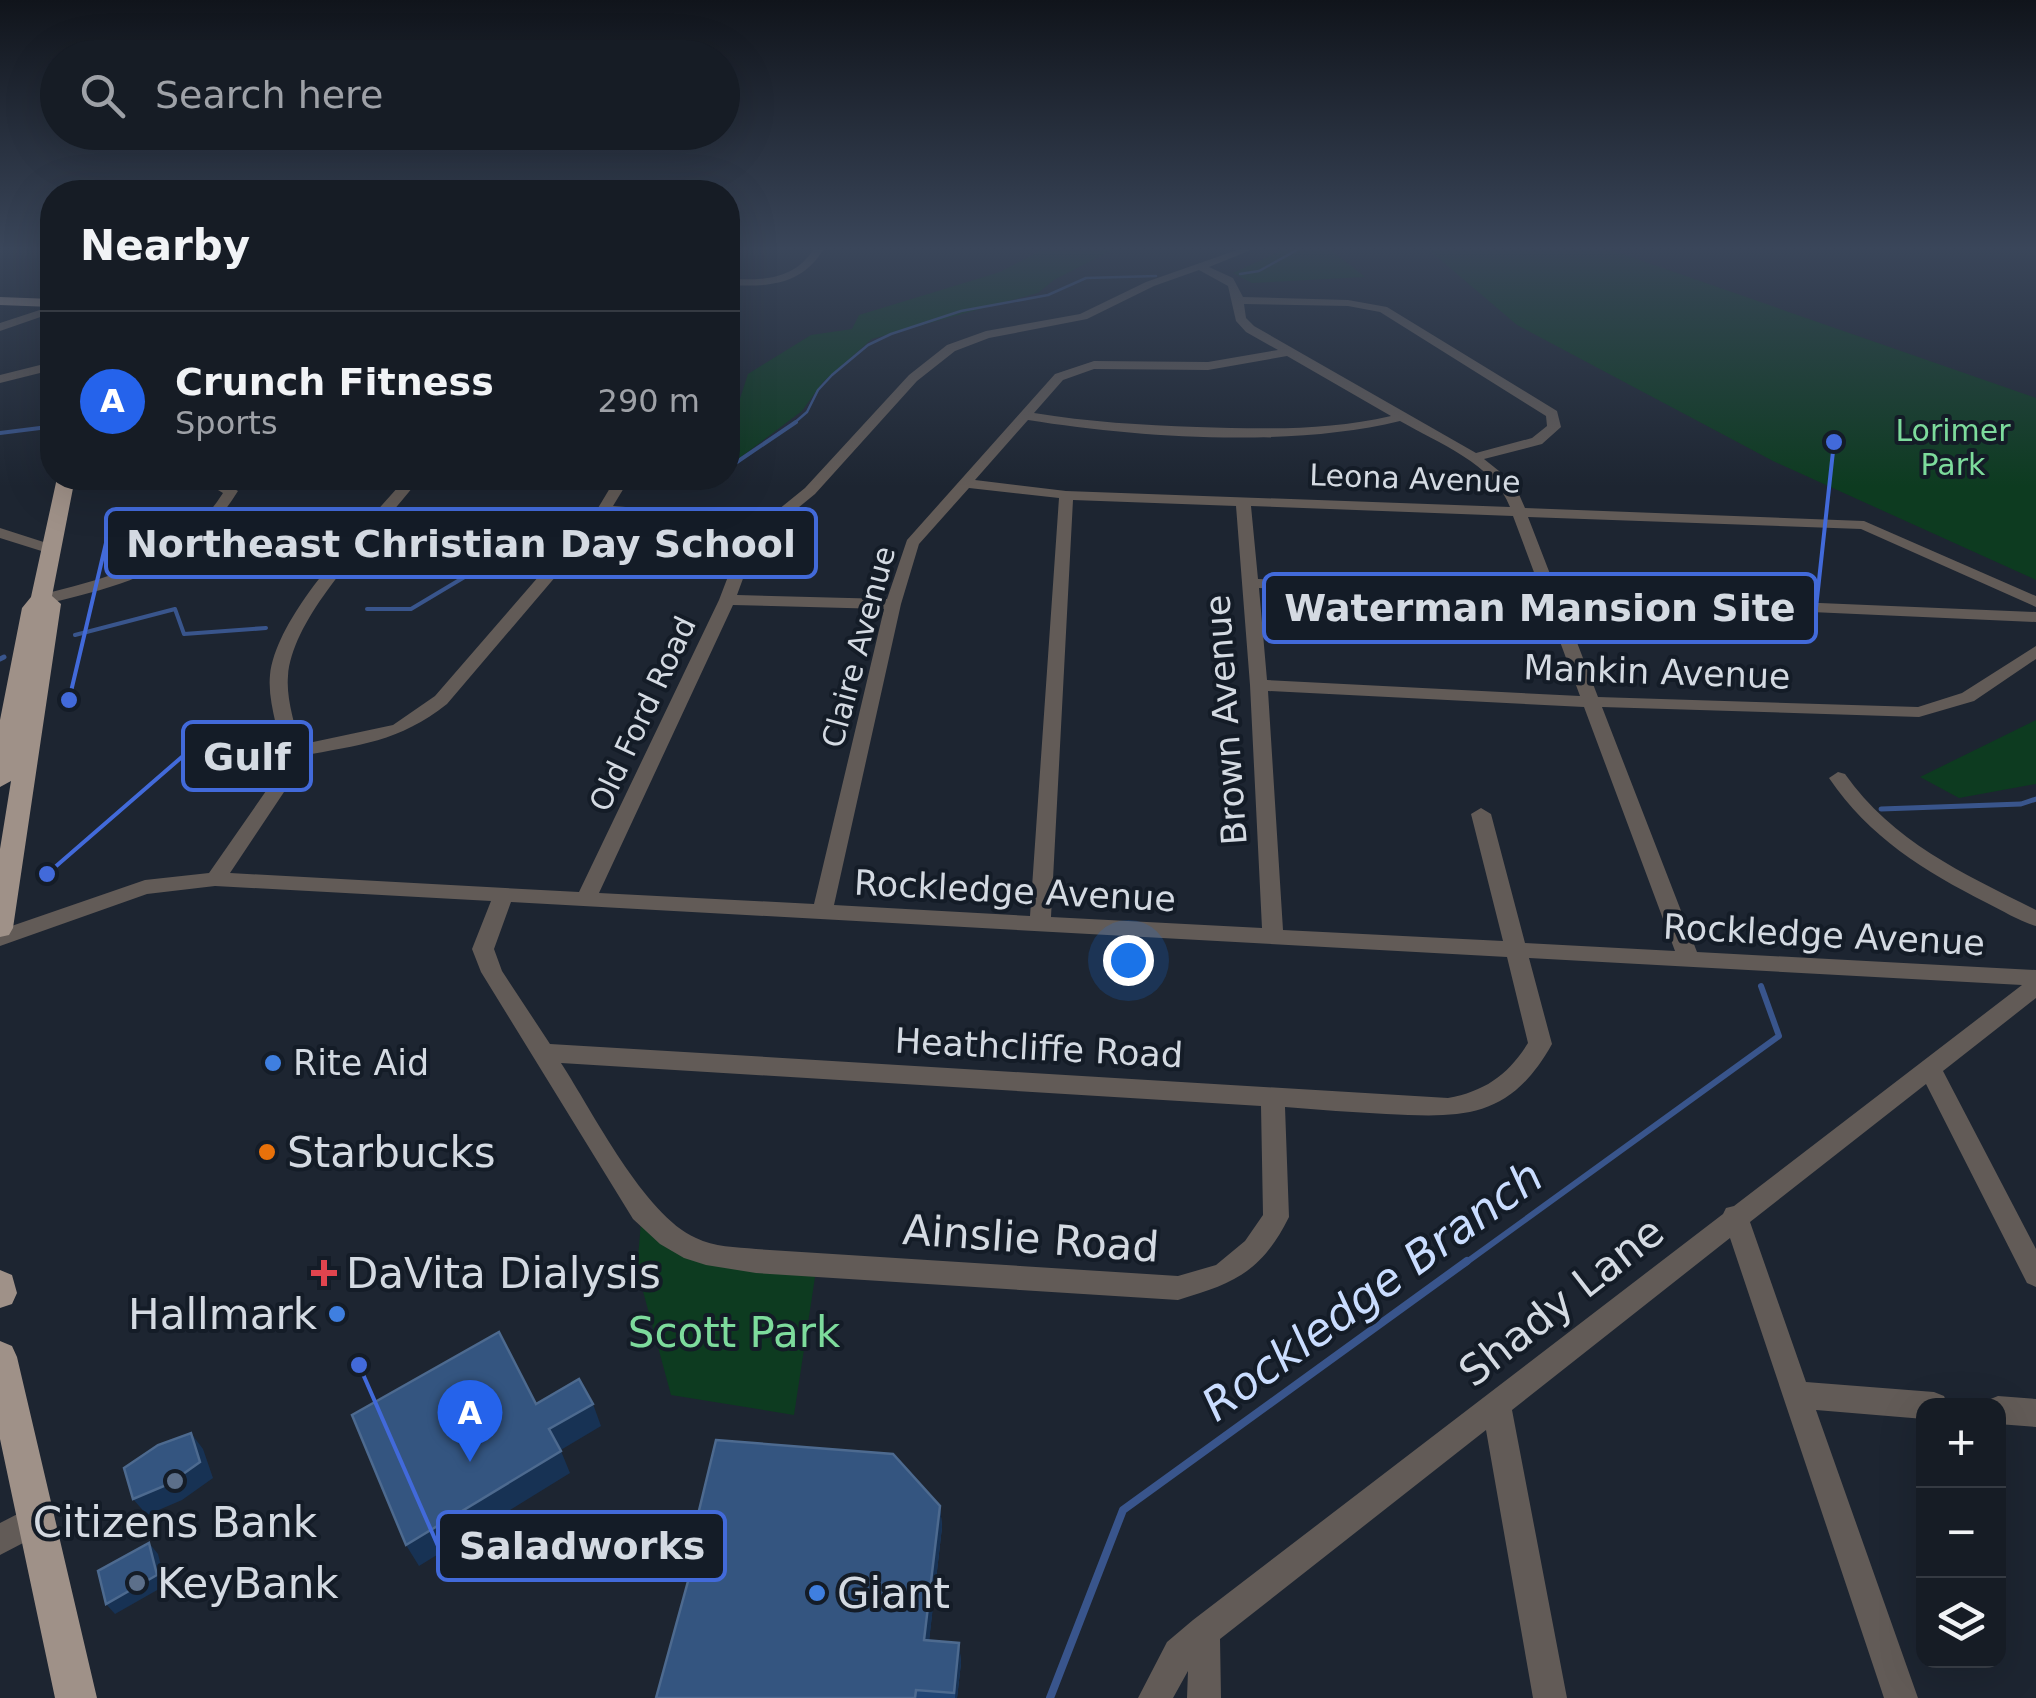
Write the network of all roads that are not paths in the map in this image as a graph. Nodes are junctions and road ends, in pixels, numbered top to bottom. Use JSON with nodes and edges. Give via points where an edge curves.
{"nodes":[{"id":1,"x":1021,"y":329,"type":"edge"},
{"id":2,"x":1252,"y":329,"type":"edge"},
{"id":3,"x":1416,"y":329,"type":"edge"},
{"id":4,"x":1287,"y":352,"type":"junction"},
{"id":5,"x":40,"y":369,"type":"edge"},
{"id":6,"x":0,"y":379,"type":"edge"},
{"id":7,"x":1024,"y":416,"type":"junction"},
{"id":8,"x":1401,"y":418,"type":"junction"},
{"id":9,"x":1474,"y":458,"type":"junction"},
{"id":10,"x":965,"y":483,"type":"junction"},
{"id":11,"x":63,"y":490,"type":"edge"},
{"id":12,"x":230,"y":490,"type":"edge"},
{"id":13,"x":403,"y":490,"type":"edge"},
{"id":14,"x":616,"y":490,"type":"edge"},
{"id":15,"x":1066,"y":494,"type":"junction"},
{"id":16,"x":1242,"y":501,"type":"junction"},
{"id":17,"x":604,"y":510,"type":"junction"},
{"id":18,"x":1520,"y":511,"type":"junction"},
{"id":19,"x":771,"y":523,"type":"junction"},
{"id":20,"x":0,"y":533,"type":"edge"},
{"id":21,"x":51,"y":549,"type":"junction"},
{"id":22,"x":1248,"y":584,"type":"junction"},
{"id":23,"x":1550,"y":598,"type":"junction"},
{"id":24,"x":41,"y":599,"type":"junction"},
{"id":25,"x":727,"y":600,"type":"junction"},
{"id":26,"x":2036,"y":602,"type":"edge"},
{"id":27,"x":894,"y":604,"type":"junction"},
{"id":28,"x":2036,"y":617,"type":"edge"},
{"id":29,"x":2036,"y":650,"type":"edge"},
{"id":30,"x":1259,"y":685,"type":"junction"},
{"id":31,"x":1590,"y":701,"type":"junction"},
{"id":32,"x":293,"y":752,"type":"junction"},
{"id":33,"x":1838,"y":778,"type":"dead end"},
{"id":34,"x":0,"y":780,"type":"edge"},
{"id":35,"x":1480,"y":814,"type":"dead end"},
{"id":36,"x":214,"y":878,"type":"junction"},
{"id":37,"x":503,"y":897,"type":"junction"},
{"id":38,"x":585,"y":900,"type":"junction"},
{"id":39,"x":822,"y":914,"type":"junction"},
{"id":40,"x":2036,"y":919,"type":"edge"},
{"id":41,"x":1040,"y":925,"type":"junction"},
{"id":42,"x":0,"y":928,"type":"edge"},
{"id":43,"x":1273,"y":936,"type":"junction"},
{"id":44,"x":0,"y":938,"type":"edge"},
{"id":45,"x":1518,"y":951,"type":"junction"},
{"id":46,"x":1688,"y":959,"type":"junction"},
{"id":47,"x":2036,"y":978,"type":"edge"},
{"id":48,"x":2036,"y":986,"type":"edge"},
{"id":49,"x":545,"y":1054,"type":"junction"},
{"id":50,"x":1930,"y":1069,"type":"junction"},
{"id":51,"x":1272,"y":1096,"type":"junction"},
{"id":52,"x":1734,"y":1216,"type":"junction"},
{"id":53,"x":2036,"y":1274,"type":"edge"},
{"id":54,"x":0,"y":1285,"type":"edge"},
{"id":55,"x":0,"y":1293,"type":"edge"},
{"id":56,"x":0,"y":1357,"type":"edge"},
{"id":57,"x":1799,"y":1396,"type":"junction"},
{"id":58,"x":1496,"y":1403,"type":"junction"},
{"id":59,"x":1916,"y":1405,"type":"edge"},
{"id":60,"x":2006,"y":1411,"type":"edge"},
{"id":61,"x":2036,"y":1413,"type":"edge"},
{"id":62,"x":38,"y":1520,"type":"junction"},
{"id":63,"x":0,"y":1540,"type":"edge"},
{"id":64,"x":1204,"y":1631,"type":"junction"},
{"id":65,"x":76,"y":1698,"type":"edge"},
{"id":66,"x":1155,"y":1698,"type":"edge"},
{"id":67,"x":1204,"y":1698,"type":"edge"},
{"id":68,"x":1550,"y":1698,"type":"edge"},
{"id":69,"x":1902,"y":1698,"type":"edge"}],
"edges":[{"from":1,"to":19,"type":"street","name":"Old Ford Road","via":[[951,348]]},
{"from":2,"to":4,"type":"street"},
{"from":3,"to":9,"type":"street","via":[[1552,414],[1554,427],[1537,441]]},
{"from":4,"to":7,"type":"street","name":"Claire Avenue","via":[[1209,366],[1087,366],[1059,377]]},
{"from":4,"to":8,"type":"street"},
{"from":5,"to":6,"type":"street"},
{"from":7,"to":8,"type":"street","via":[[1095,428],[1272,434],[1324,434]]},
{"from":7,"to":10,"type":"street","name":"Claire Avenue"},
{"from":8,"to":9,"type":"street"},
{"from":9,"to":18,"type":"street","via":[[1509,486]]},
{"from":10,"to":15,"type":"street","name":"Leona Avenue"},
{"from":10,"to":27,"type":"street","name":"Claire Avenue","via":[[912,543]]},
{"from":11,"to":21,"type":"main road"},
{"from":12,"to":24,"type":"street","via":[[175,555]]},
{"from":13,"to":32,"type":"street","via":[[283,648],[278,677]]},
{"from":14,"to":17,"type":"street"},
{"from":15,"to":16,"type":"street","name":"Leona Avenue"},
{"from":15,"to":41,"type":"street"},
{"from":16,"to":18,"type":"street","name":"Leona Avenue"},
{"from":16,"to":22,"type":"street","name":"Brown Avenue"},
{"from":17,"to":19,"type":"street"},
{"from":17,"to":32,"type":"street","via":[[422,715],[370,738]]},
{"from":18,"to":23,"type":"street"},
{"from":18,"to":26,"type":"street","name":"Leona Avenue","via":[[1864,525]]},
{"from":19,"to":25,"type":"street","name":"Old Ford Road","via":[[745,554]]},
{"from":20,"to":21,"type":"street"},
{"from":21,"to":24,"type":"main road"},
{"from":22,"to":23,"type":"street"},
{"from":22,"to":30,"type":"street","name":"Brown Avenue"},
{"from":23,"to":28,"type":"street"},
{"from":23,"to":31,"type":"street"},
{"from":24,"to":34,"type":"main road","via":[[32,608]]},
{"from":24,"to":42,"type":"main road","via":[[51,604]]},
{"from":25,"to":27,"type":"street"},
{"from":25,"to":38,"type":"street","name":"Old Ford Road"},
{"from":27,"to":39,"type":"street","name":"Claire Avenue"},
{"from":29,"to":31,"type":"street","name":"Mankin Avenue","via":[[1968,698],[1919,712]]},
{"from":30,"to":31,"type":"street","name":"Mankin Avenue"},
{"from":30,"to":43,"type":"street","name":"Brown Avenue"},
{"from":31,"to":46,"type":"street"},
{"from":32,"to":36,"type":"street","via":[[277,793]]},
{"from":33,"to":40,"type":"street","via":[[1869,819],[1908,847]]},
{"from":35,"to":45,"type":"street"},
{"from":36,"to":37,"type":"street","name":"Rockledge Avenue"},
{"from":36,"to":44,"type":"street","name":"Rockledge Avenue","via":[[145,888]]},
{"from":37,"to":38,"type":"street","name":"Rockledge Avenue"},
{"from":37,"to":49,"type":"street","via":[[483,949]]},
{"from":38,"to":39,"type":"street","name":"Rockledge Avenue"},
{"from":39,"to":41,"type":"street","name":"Rockledge Avenue"},
{"from":41,"to":43,"type":"street","name":"Rockledge Avenue"},
{"from":43,"to":45,"type":"street","name":"Rockledge Avenue"},
{"from":45,"to":46,"type":"street","name":"Rockledge Avenue"},
{"from":45,"to":51,"type":"street","name":"Heathcliffe Road","via":[[1540,1044],[1521,1077],[1483,1101],[1448,1108]]},
{"from":46,"to":47,"type":"street","name":"Rockledge Avenue"},
{"from":48,"to":50,"type":"street","name":"Shady Lane"},
{"from":49,"to":51,"type":"street","name":"Heathcliffe Road"},
{"from":49,"to":51,"type":"street","name":"Ainslie Road","via":[[642,1210],[694,1253],[1178,1288],[1224,1274],[1254,1249],[1276,1217]]},
{"from":50,"to":52,"type":"street","name":"Shady Lane"},
{"from":50,"to":53,"type":"street"},
{"from":52,"to":57,"type":"street"},
{"from":52,"to":58,"type":"street","name":"Shady Lane"},
{"from":54,"to":55,"type":"main road"},
{"from":56,"to":62,"type":"main road"},
{"from":57,"to":59,"type":"street"},
{"from":57,"to":69,"type":"street"},
{"from":58,"to":64,"type":"street","name":"Shady Lane"},
{"from":58,"to":68,"type":"street"},
{"from":60,"to":61,"type":"street"},
{"from":62,"to":63,"type":"street"},
{"from":62,"to":65,"type":"main road"},
{"from":64,"to":66,"type":"street","name":"Shady Lane","via":[[1179,1654]]},
{"from":64,"to":67,"type":"street"}]}
